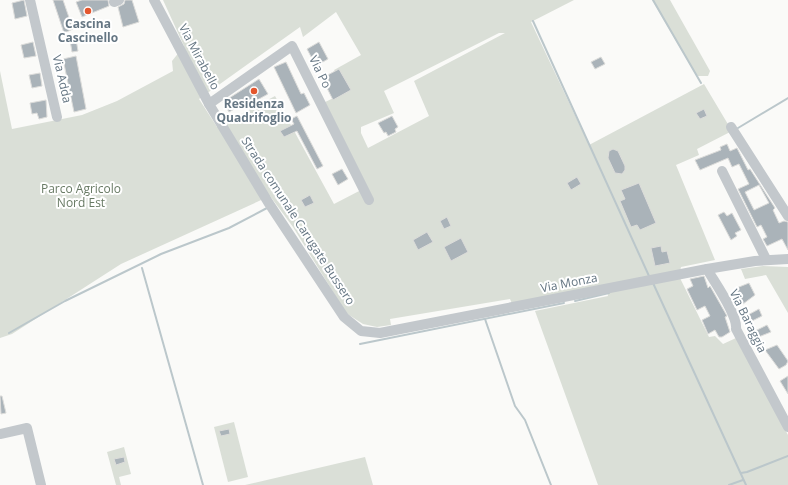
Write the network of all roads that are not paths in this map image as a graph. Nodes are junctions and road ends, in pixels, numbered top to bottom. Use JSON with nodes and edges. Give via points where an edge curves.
{"nodes":[{"id":1,"x":30,"y":0,"type":"edge"},
{"id":2,"x":154,"y":0,"type":"edge"},
{"id":3,"x":209,"y":104,"type":"junction"},
{"id":4,"x":57,"y":117,"type":"dead end"},
{"id":5,"x":222,"y":125,"type":"joint"},
{"id":6,"x":731,"y":127,"type":"dead end"},
{"id":7,"x":722,"y":171,"type":"dead end"},
{"id":8,"x":369,"y":200,"type":"dead end"},
{"id":9,"x":788,"y":216,"type":"edge"},
{"id":10,"x":788,"y":259,"type":"edge"},
{"id":11,"x":766,"y":260,"type":"junction"},
{"id":12,"x":707,"y":268,"type":"junction"},
{"id":13,"x":356,"y":329,"type":"joint"},
{"id":14,"x":788,"y":427,"type":"edge"},
{"id":15,"x":0,"y":434,"type":"edge"},
{"id":16,"x":41,"y":485,"type":"edge"}],
"edges":[{"from":1,"to":4,"type":"street","name":"Via Adda"},
{"from":2,"to":3,"type":"street","name":"Via Mirabello"},
{"from":3,"to":5,"type":"street","name":"Via Mirabello"},
{"from":3,"to":8,"type":"street","name":"Via Po","via":[[292,46]]},
{"from":5,"to":13,"type":"street","name":"Strada comunale Carugate Bussero","via":[[268,202],[344,317]]},
{"from":6,"to":9,"type":"street"},
{"from":7,"to":11,"type":"street"},
{"from":10,"to":11,"type":"street","name":"Via Monza"},
{"from":11,"to":12,"type":"street","name":"Via Monza"},
{"from":12,"to":13,"type":"street","name":"Via Monza","via":[[380,333]]},
{"from":12,"to":14,"type":"street","name":"Via Baraggia","via":[[727,302],[737,322],[736,329]]},
{"from":15,"to":16,"type":"street","via":[[26,428]]}]}
